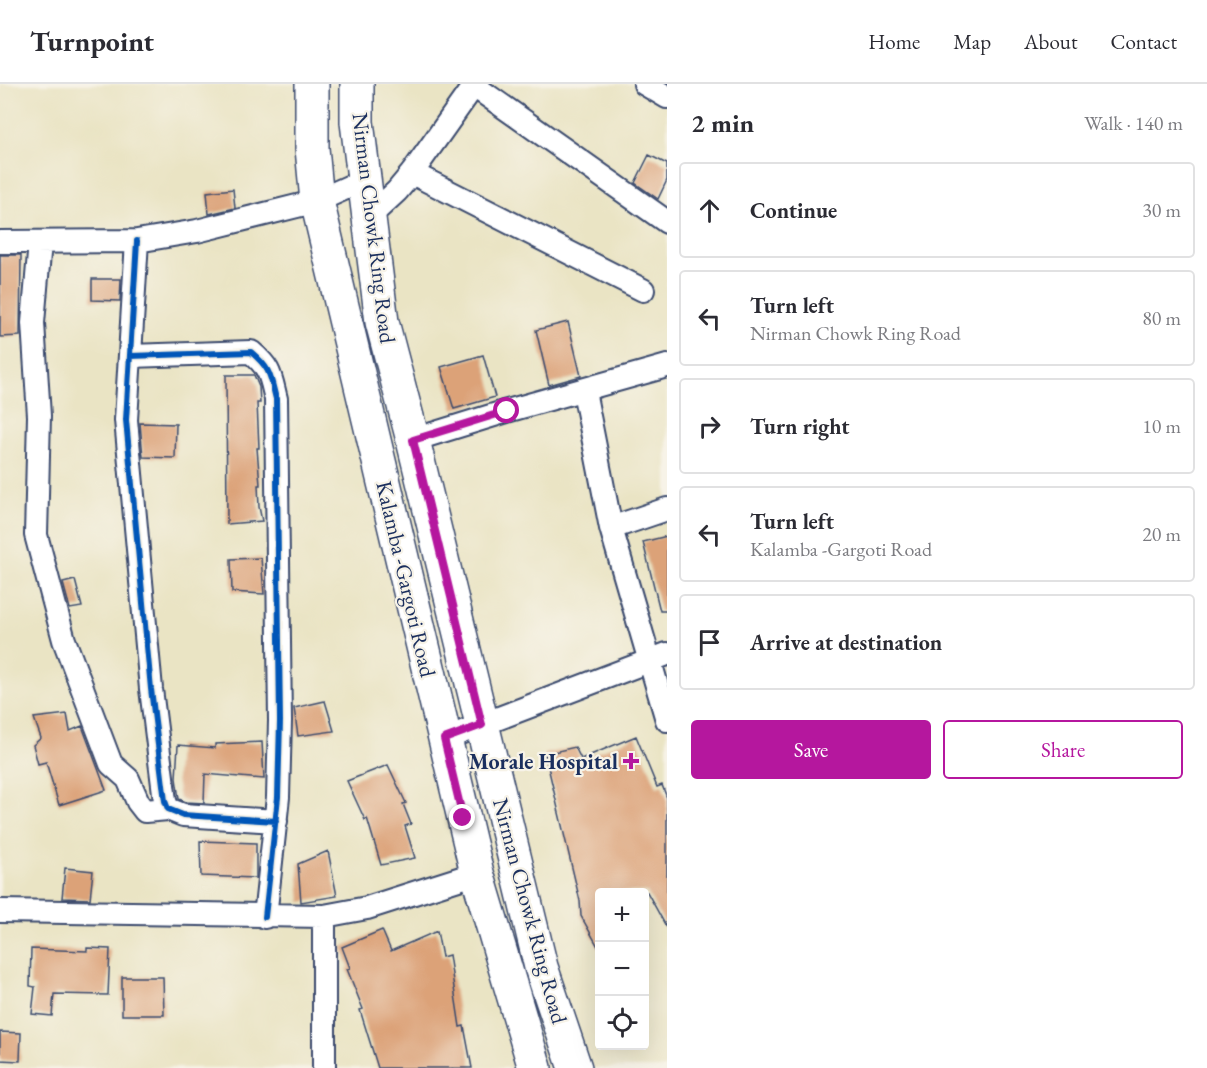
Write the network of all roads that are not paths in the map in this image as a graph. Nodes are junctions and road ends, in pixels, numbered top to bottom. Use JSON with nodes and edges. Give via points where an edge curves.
{"nodes":[{"id":1,"x":312,"y":84,"type":"edge"},
{"id":2,"x":357,"y":84,"type":"edge"},
{"id":3,"x":645,"y":84,"type":"edge"},
{"id":4,"x":474,"y":85,"type":"edge"},
{"id":5,"x":667,"y":97,"type":"edge"},
{"id":6,"x":412,"y":173,"type":"junction"},
{"id":7,"x":364,"y":180,"type":"junction"},
{"id":8,"x":317,"y":201,"type":"junction"},
{"id":9,"x":369,"y":217,"type":"junction"},
{"id":10,"x":667,"y":222,"type":"edge"},
{"id":11,"x":137,"y":241,"type":"junction"},
{"id":12,"x":0,"y":242,"type":"edge"},
{"id":13,"x":40,"y":242,"type":"junction"},
{"id":14,"x":643,"y":290,"type":"dead end"},
{"id":15,"x":130,"y":356,"type":"junction"},
{"id":16,"x":667,"y":366,"type":"edge"},
{"id":17,"x":584,"y":391,"type":"junction"},
{"id":18,"x":413,"y":440,"type":"junction"},
{"id":19,"x":667,"y":509,"type":"edge"},
{"id":20,"x":610,"y":528,"type":"junction"},
{"id":21,"x":658,"y":658,"type":"edge"},
{"id":22,"x":667,"y":720,"type":"edge"},
{"id":23,"x":482,"y":725,"type":"junction"},
{"id":24,"x":444,"y":739,"type":"junction"},
{"id":25,"x":168,"y":809,"type":"junction"},
{"id":26,"x":276,"y":822,"type":"junction"},
{"id":27,"x":477,"y":873,"type":"junction"},
{"id":28,"x":0,"y":911,"type":"edge"},
{"id":29,"x":324,"y":916,"type":"junction"},
{"id":30,"x":265,"y":917,"type":"junction"},
{"id":31,"x":324,"y":1068,"type":"edge"},
{"id":32,"x":535,"y":1068,"type":"edge"},
{"id":33,"x":575,"y":1068,"type":"edge"}],
"edges":[{"from":1,"to":8,"type":"main road","name":"Kalamba -Gargoti Road"},
{"from":2,"to":7,"type":"main road","name":"Nirman Chowk Ring Road"},
{"from":3,"to":5,"type":"street"},
{"from":4,"to":6,"type":"street"},
{"from":4,"to":10,"type":"street"},
{"from":6,"to":9,"type":"street"},
{"from":6,"to":14,"type":"street"},
{"from":7,"to":8,"type":"street"},
{"from":7,"to":9,"type":"main road","name":"Nirman Chowk Ring Road"},
{"from":8,"to":11,"type":"street","via":[[197,231]]},
{"from":8,"to":24,"type":"main road","name":"Kalamba -Gargoti Road"},
{"from":9,"to":18,"type":"main road","name":"Nirman Chowk Ring Road","via":[[382,322]]},
{"from":11,"to":13,"type":"street"},
{"from":11,"to":15,"type":"street"},
{"from":12,"to":13,"type":"street"},
{"from":13,"to":25,"type":"street","via":[[33,323],[39,416],[36,535],[64,640],[111,764],[128,779],[145,811]]},
{"from":15,"to":25,"type":"street","via":[[126,420],[151,689]]},
{"from":15,"to":26,"type":"street","via":[[251,352],[266,364],[272,380],[276,399],[280,721]]},
{"from":16,"to":17,"type":"street"},
{"from":17,"to":18,"type":"street"},
{"from":17,"to":20,"type":"street"},
{"from":18,"to":23,"type":"main road","name":"Nirman Chowk Ring Road"},
{"from":19,"to":20,"type":"street"},
{"from":20,"to":21,"type":"street"},
{"from":21,"to":22,"type":"street"},
{"from":21,"to":23,"type":"street"},
{"from":23,"to":24,"type":"street"},
{"from":23,"to":33,"type":"main road","name":"Nirman Chowk Ring Road","via":[[541,967]]},
{"from":24,"to":27,"type":"main road","name":"Kalamba -Gargoti Road"},
{"from":25,"to":26,"type":"street","via":[[183,815]]},
{"from":26,"to":30,"type":"street"},
{"from":27,"to":29,"type":"street","via":[[367,908]]},
{"from":27,"to":32,"type":"main road","name":"Kalamba -Gargoti Road"},
{"from":28,"to":30,"type":"street"},
{"from":29,"to":30,"type":"street"},
{"from":29,"to":31,"type":"street"}]}
